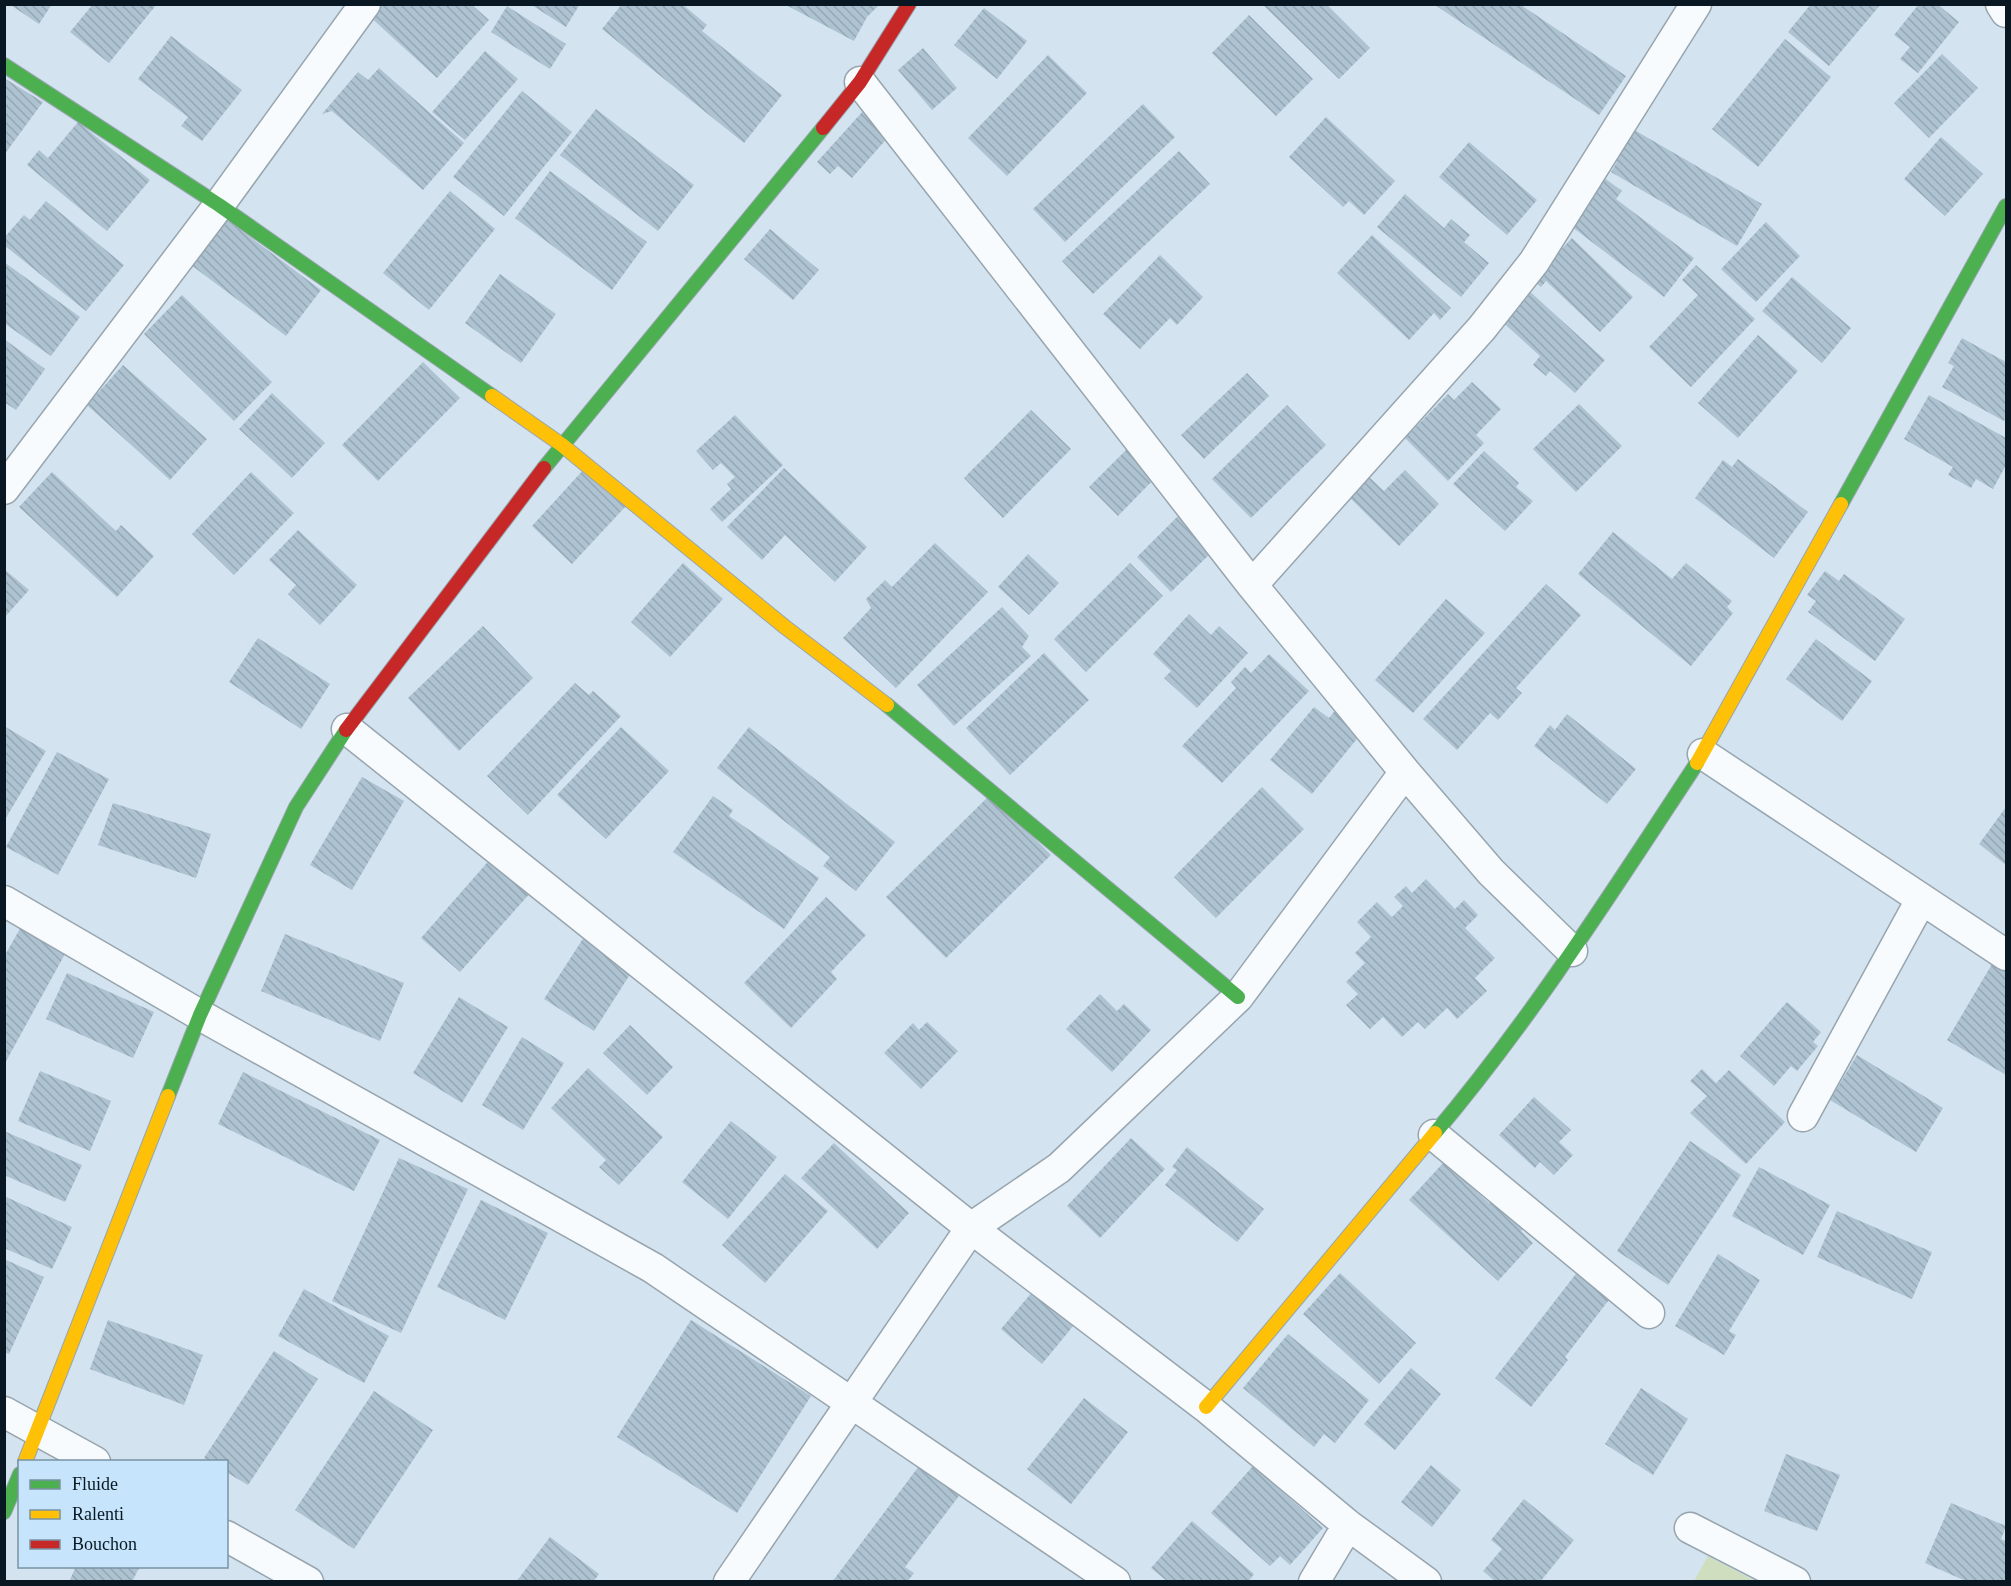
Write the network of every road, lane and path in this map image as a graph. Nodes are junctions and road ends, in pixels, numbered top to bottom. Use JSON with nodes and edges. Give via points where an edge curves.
{"nodes":[{"id":1,"x":365,"y":4,"type":"edge"},
{"id":2,"x":909,"y":4,"type":"edge"},
{"id":3,"x":1696,"y":4,"type":"edge"},
{"id":4,"x":2001,"y":4,"type":"edge"},
{"id":5,"x":2007,"y":12,"type":"edge"},
{"id":6,"x":4,"y":65,"type":"edge"},
{"id":7,"x":860,"y":82,"type":"junction"},
{"id":8,"x":219,"y":205,"type":"junction"},
{"id":9,"x":2007,"y":206,"type":"edge"},
{"id":10,"x":562,"y":445,"type":"junction"},
{"id":11,"x":4,"y":489,"type":"edge"},
{"id":12,"x":1252,"y":585,"type":"junction"},
{"id":13,"x":347,"y":729,"type":"junction"},
{"id":14,"x":1703,"y":754,"type":"junction"},
{"id":15,"x":1405,"y":772,"type":"junction"},
{"id":16,"x":1921,"y":900,"type":"junction"},
{"id":17,"x":4,"y":901,"type":"edge"},
{"id":18,"x":1572,"y":951,"type":"junction"},
{"id":19,"x":2007,"y":955,"type":"edge"},
{"id":20,"x":1238,"y":997,"type":"junction"},
{"id":21,"x":200,"y":1015,"type":"junction"},
{"id":22,"x":1803,"y":1116,"type":"dead end"},
{"id":23,"x":1434,"y":1135,"type":"junction"},
{"id":24,"x":971,"y":1228,"type":"junction"},
{"id":25,"x":1648,"y":1313,"type":"dead end"},
{"id":26,"x":852,"y":1403,"type":"junction"},
{"id":27,"x":1206,"y":1407,"type":"junction"},
{"id":28,"x":4,"y":1412,"type":"edge"},
{"id":29,"x":38,"y":1429,"type":"junction"},
{"id":30,"x":25,"y":1460,"type":"edge"},
{"id":31,"x":93,"y":1460,"type":"edge"},
{"id":32,"x":18,"y":1479,"type":"edge"},
{"id":33,"x":4,"y":1512,"type":"edge"},
{"id":34,"x":1348,"y":1526,"type":"junction"},
{"id":35,"x":1690,"y":1528,"type":"dead end"},
{"id":36,"x":228,"y":1537,"type":"edge"},
{"id":37,"x":308,"y":1581,"type":"edge"},
{"id":38,"x":729,"y":1581,"type":"edge"},
{"id":39,"x":1116,"y":1581,"type":"edge"},
{"id":40,"x":1314,"y":1581,"type":"edge"},
{"id":41,"x":1426,"y":1581,"type":"edge"},
{"id":42,"x":1795,"y":1581,"type":"edge"}],
"edges":[{"from":1,"to":8,"type":"street"},
{"from":2,"to":7,"type":"street"},
{"from":3,"to":12,"type":"street","via":[[1534,262],[1482,328]]},
{"from":4,"to":5,"type":"street"},
{"from":6,"to":8,"type":"street"},
{"from":7,"to":10,"type":"street"},
{"from":7,"to":12,"type":"street"},
{"from":8,"to":10,"type":"street"},
{"from":8,"to":11,"type":"street"},
{"from":9,"to":14,"type":"street"},
{"from":10,"to":13,"type":"street"},
{"from":10,"to":20,"type":"street","via":[[892,709]]},
{"from":12,"to":15,"type":"street"},
{"from":13,"to":21,"type":"street","via":[[296,807]]},
{"from":13,"to":24,"type":"street"},
{"from":14,"to":16,"type":"street"},
{"from":14,"to":18,"type":"street"},
{"from":15,"to":18,"type":"street","via":[[1491,872]]},
{"from":15,"to":20,"type":"street"},
{"from":16,"to":19,"type":"street"},
{"from":16,"to":22,"type":"street"},
{"from":17,"to":21,"type":"street"},
{"from":18,"to":23,"type":"street","via":[[1476,1085]]},
{"from":20,"to":24,"type":"street","via":[[1059,1167]]},
{"from":21,"to":26,"type":"street","via":[[653,1268]]},
{"from":21,"to":29,"type":"street"},
{"from":23,"to":25,"type":"street"},
{"from":23,"to":27,"type":"street"},
{"from":24,"to":26,"type":"street"},
{"from":24,"to":27,"type":"street"},
{"from":26,"to":38,"type":"street"},
{"from":26,"to":39,"type":"street"},
{"from":27,"to":34,"type":"street"},
{"from":28,"to":29,"type":"street"},
{"from":29,"to":30,"type":"street"},
{"from":29,"to":31,"type":"street"},
{"from":32,"to":33,"type":"street"},
{"from":34,"to":40,"type":"street"},
{"from":34,"to":41,"type":"street"},
{"from":35,"to":42,"type":"street"},
{"from":36,"to":37,"type":"street"}]}
